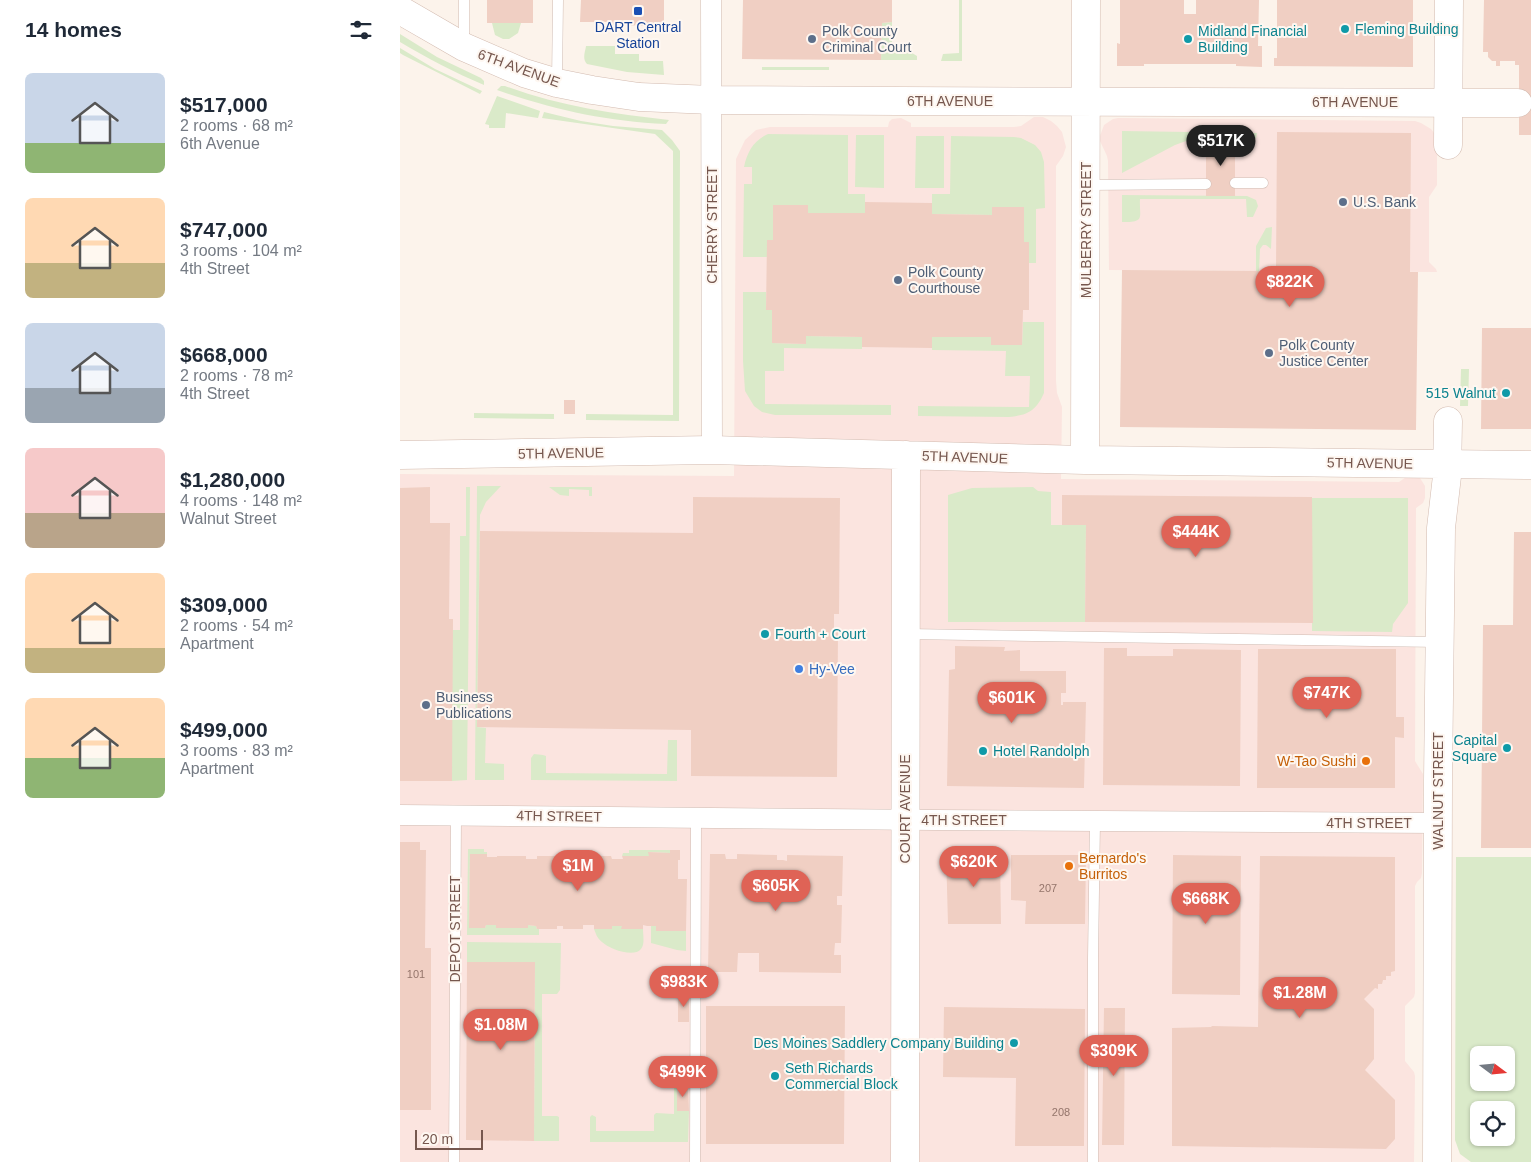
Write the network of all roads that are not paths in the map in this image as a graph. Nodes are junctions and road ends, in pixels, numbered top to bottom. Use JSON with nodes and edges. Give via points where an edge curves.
{"nodes":[{"id":1,"x":464,"y":0,"type":"edge"},
{"id":2,"x":558,"y":0,"type":"edge"},
{"id":3,"x":711,"y":0,"type":"edge"},
{"id":4,"x":1086,"y":0,"type":"edge"},
{"id":5,"x":1449,"y":0,"type":"edge"},
{"id":6,"x":400,"y":10,"type":"edge"},
{"id":7,"x":464,"y":47,"type":"junction"},
{"id":8,"x":557,"y":83,"type":"junction"},
{"id":9,"x":712,"y":100,"type":"junction"},
{"id":10,"x":1086,"y":102,"type":"junction"},
{"id":11,"x":1449,"y":102,"type":"junction"},
{"id":12,"x":1518,"y":103,"type":"dead end"},
{"id":13,"x":1448,"y":145,"type":"dead end"},
{"id":14,"x":1236,"y":183,"type":"dead end"},
{"id":15,"x":1264,"y":183,"type":"dead end"},
{"id":16,"x":1206,"y":184,"type":"dead end"},
{"id":17,"x":1086,"y":185,"type":"junction"},
{"id":18,"x":1448,"y":421,"type":"dead end"},
{"id":19,"x":712,"y":450,"type":"junction"},
{"id":20,"x":400,"y":455,"type":"edge"},
{"id":21,"x":906,"y":455,"type":"junction"},
{"id":22,"x":1085,"y":460,"type":"junction"},
{"id":23,"x":1448,"y":464,"type":"junction"},
{"id":24,"x":1531,"y":465,"type":"edge"},
{"id":25,"x":906,"y":634,"type":"junction"},
{"id":26,"x":1439,"y":642,"type":"junction"},
{"id":27,"x":400,"y":815,"type":"edge"},
{"id":28,"x":456,"y":816,"type":"junction"},
{"id":29,"x":696,"y":818,"type":"junction"},
{"id":30,"x":905,"y":820,"type":"junction"},
{"id":31,"x":1095,"y":821,"type":"junction"},
{"id":32,"x":1438,"y":823,"type":"junction"},
{"id":33,"x":454,"y":1162,"type":"edge"},
{"id":34,"x":695,"y":1162,"type":"edge"},
{"id":35,"x":905,"y":1162,"type":"edge"},
{"id":36,"x":1093,"y":1162,"type":"edge"},
{"id":37,"x":1437,"y":1162,"type":"edge"}],
"edges":[{"from":1,"to":7,"type":"lane"},
{"from":2,"to":8,"type":"lane"},
{"from":3,"to":9,"type":"street","name":"CHERRY STREET"},
{"from":4,"to":10,"type":"street","name":"MULBERRY STREET"},
{"from":5,"to":11,"type":"street"},
{"from":6,"to":7,"type":"street","name":"6TH AVENUE"},
{"from":7,"to":8,"type":"street","name":"6TH AVENUE","via":[[524,73]]},
{"from":8,"to":9,"type":"street","name":"6TH AVENUE","via":[[639,97]]},
{"from":9,"to":10,"type":"street","name":"6TH AVENUE"},
{"from":9,"to":19,"type":"street","name":"CHERRY STREET"},
{"from":10,"to":11,"type":"street","name":"6TH AVENUE"},
{"from":10,"to":17,"type":"street","name":"MULBERRY STREET"},
{"from":11,"to":12,"type":"street","name":"6TH AVENUE"},
{"from":11,"to":13,"type":"street"},
{"from":14,"to":15,"type":"lane"},
{"from":16,"to":17,"type":"lane"},
{"from":17,"to":22,"type":"street","name":"MULBERRY STREET"},
{"from":18,"to":23,"type":"street","name":"WALNUT STREET"},
{"from":19,"to":20,"type":"street","name":"5TH AVENUE"},
{"from":19,"to":21,"type":"street","name":"5TH AVENUE"},
{"from":21,"to":22,"type":"street","name":"5TH AVENUE"},
{"from":21,"to":25,"type":"street","name":"COURT AVENUE"},
{"from":22,"to":23,"type":"street","name":"5TH AVENUE"},
{"from":23,"to":24,"type":"street","name":"5TH AVENUE"},
{"from":23,"to":26,"type":"street","name":"WALNUT STREET","via":[[1441,528]]},
{"from":25,"to":26,"type":"lane"},
{"from":25,"to":30,"type":"street","name":"COURT AVENUE"},
{"from":26,"to":32,"type":"street","name":"WALNUT STREET"},
{"from":27,"to":28,"type":"street","name":"4TH STREET"},
{"from":28,"to":29,"type":"street","name":"4TH STREET"},
{"from":28,"to":33,"type":"lane","name":"DEPOT STREET"},
{"from":29,"to":30,"type":"street","name":"4TH STREET"},
{"from":29,"to":34,"type":"lane"},
{"from":30,"to":31,"type":"street","name":"4TH STREET"},
{"from":30,"to":35,"type":"street","name":"COURT AVENUE"},
{"from":31,"to":32,"type":"street","name":"4TH STREET"},
{"from":31,"to":36,"type":"lane"},
{"from":32,"to":37,"type":"street","name":"WALNUT STREET"}]}
